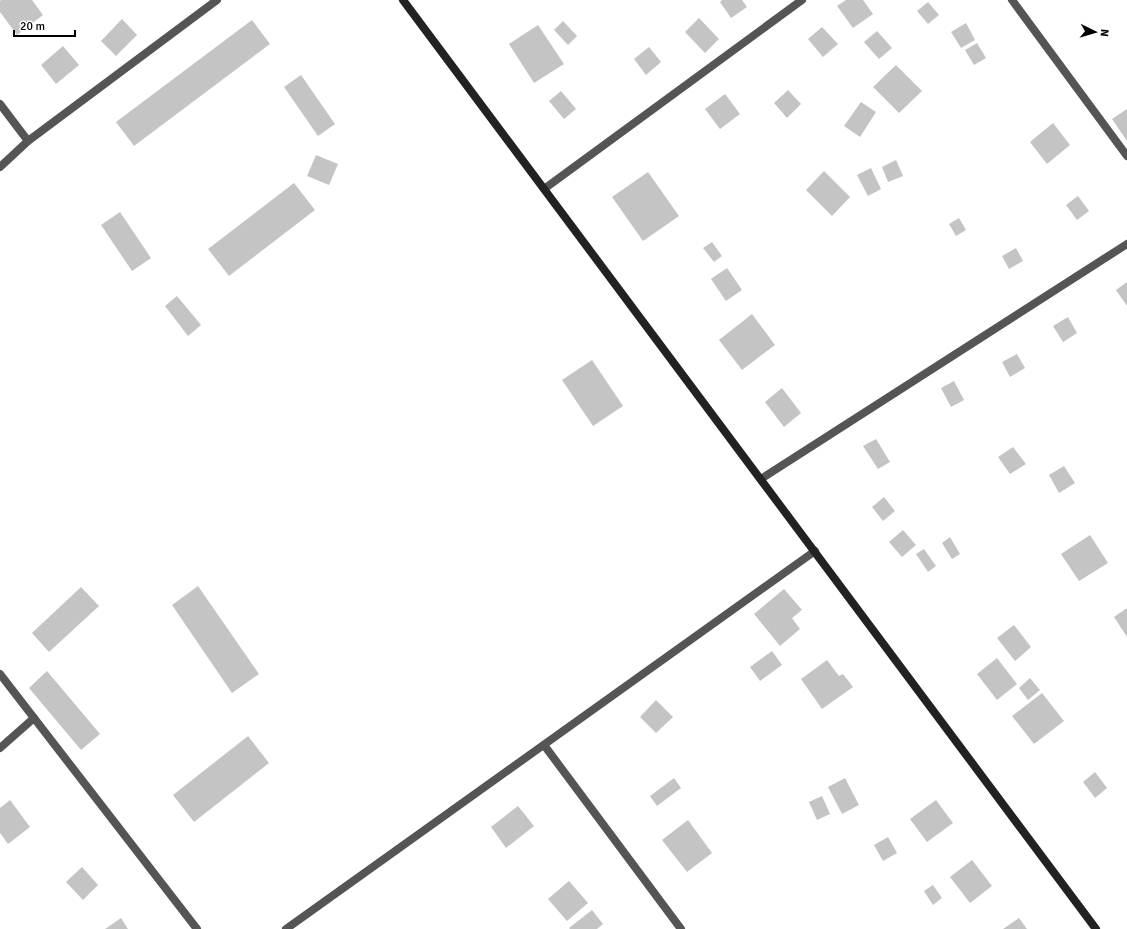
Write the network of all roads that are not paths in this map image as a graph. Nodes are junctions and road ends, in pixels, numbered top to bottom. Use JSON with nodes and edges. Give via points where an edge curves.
{"nodes":[{"id":1,"x":217,"y":0,"type":"edge"},
{"id":2,"x":403,"y":0,"type":"edge"},
{"id":3,"x":802,"y":0,"type":"edge"},
{"id":4,"x":1012,"y":0,"type":"edge"},
{"id":5,"x":0,"y":104,"type":"edge"},
{"id":6,"x":28,"y":141,"type":"junction"},
{"id":7,"x":1127,"y":156,"type":"edge"},
{"id":8,"x":0,"y":168,"type":"edge"},
{"id":9,"x":544,"y":189,"type":"junction"},
{"id":10,"x":1127,"y":244,"type":"edge"},
{"id":11,"x":761,"y":479,"type":"junction"},
{"id":12,"x":815,"y":551,"type":"junction"},
{"id":13,"x":0,"y":674,"type":"edge"},
{"id":14,"x":34,"y":718,"type":"junction"},
{"id":15,"x":544,"y":745,"type":"junction"},
{"id":16,"x":0,"y":748,"type":"edge"},
{"id":17,"x":197,"y":929,"type":"edge"},
{"id":18,"x":286,"y":929,"type":"edge"},
{"id":19,"x":682,"y":929,"type":"edge"},
{"id":20,"x":1096,"y":929,"type":"edge"}],
"edges":[{"from":1,"to":6,"type":"street"},
{"from":2,"to":9,"type":"main road"},
{"from":3,"to":9,"type":"street"},
{"from":4,"to":7,"type":"street"},
{"from":5,"to":6,"type":"street"},
{"from":6,"to":8,"type":"street"},
{"from":9,"to":11,"type":"main road"},
{"from":10,"to":11,"type":"street"},
{"from":11,"to":12,"type":"main road"},
{"from":12,"to":15,"type":"street"},
{"from":12,"to":20,"type":"main road"},
{"from":13,"to":14,"type":"street"},
{"from":14,"to":16,"type":"street"},
{"from":14,"to":17,"type":"street"},
{"from":15,"to":18,"type":"street"},
{"from":15,"to":19,"type":"street"}]}
